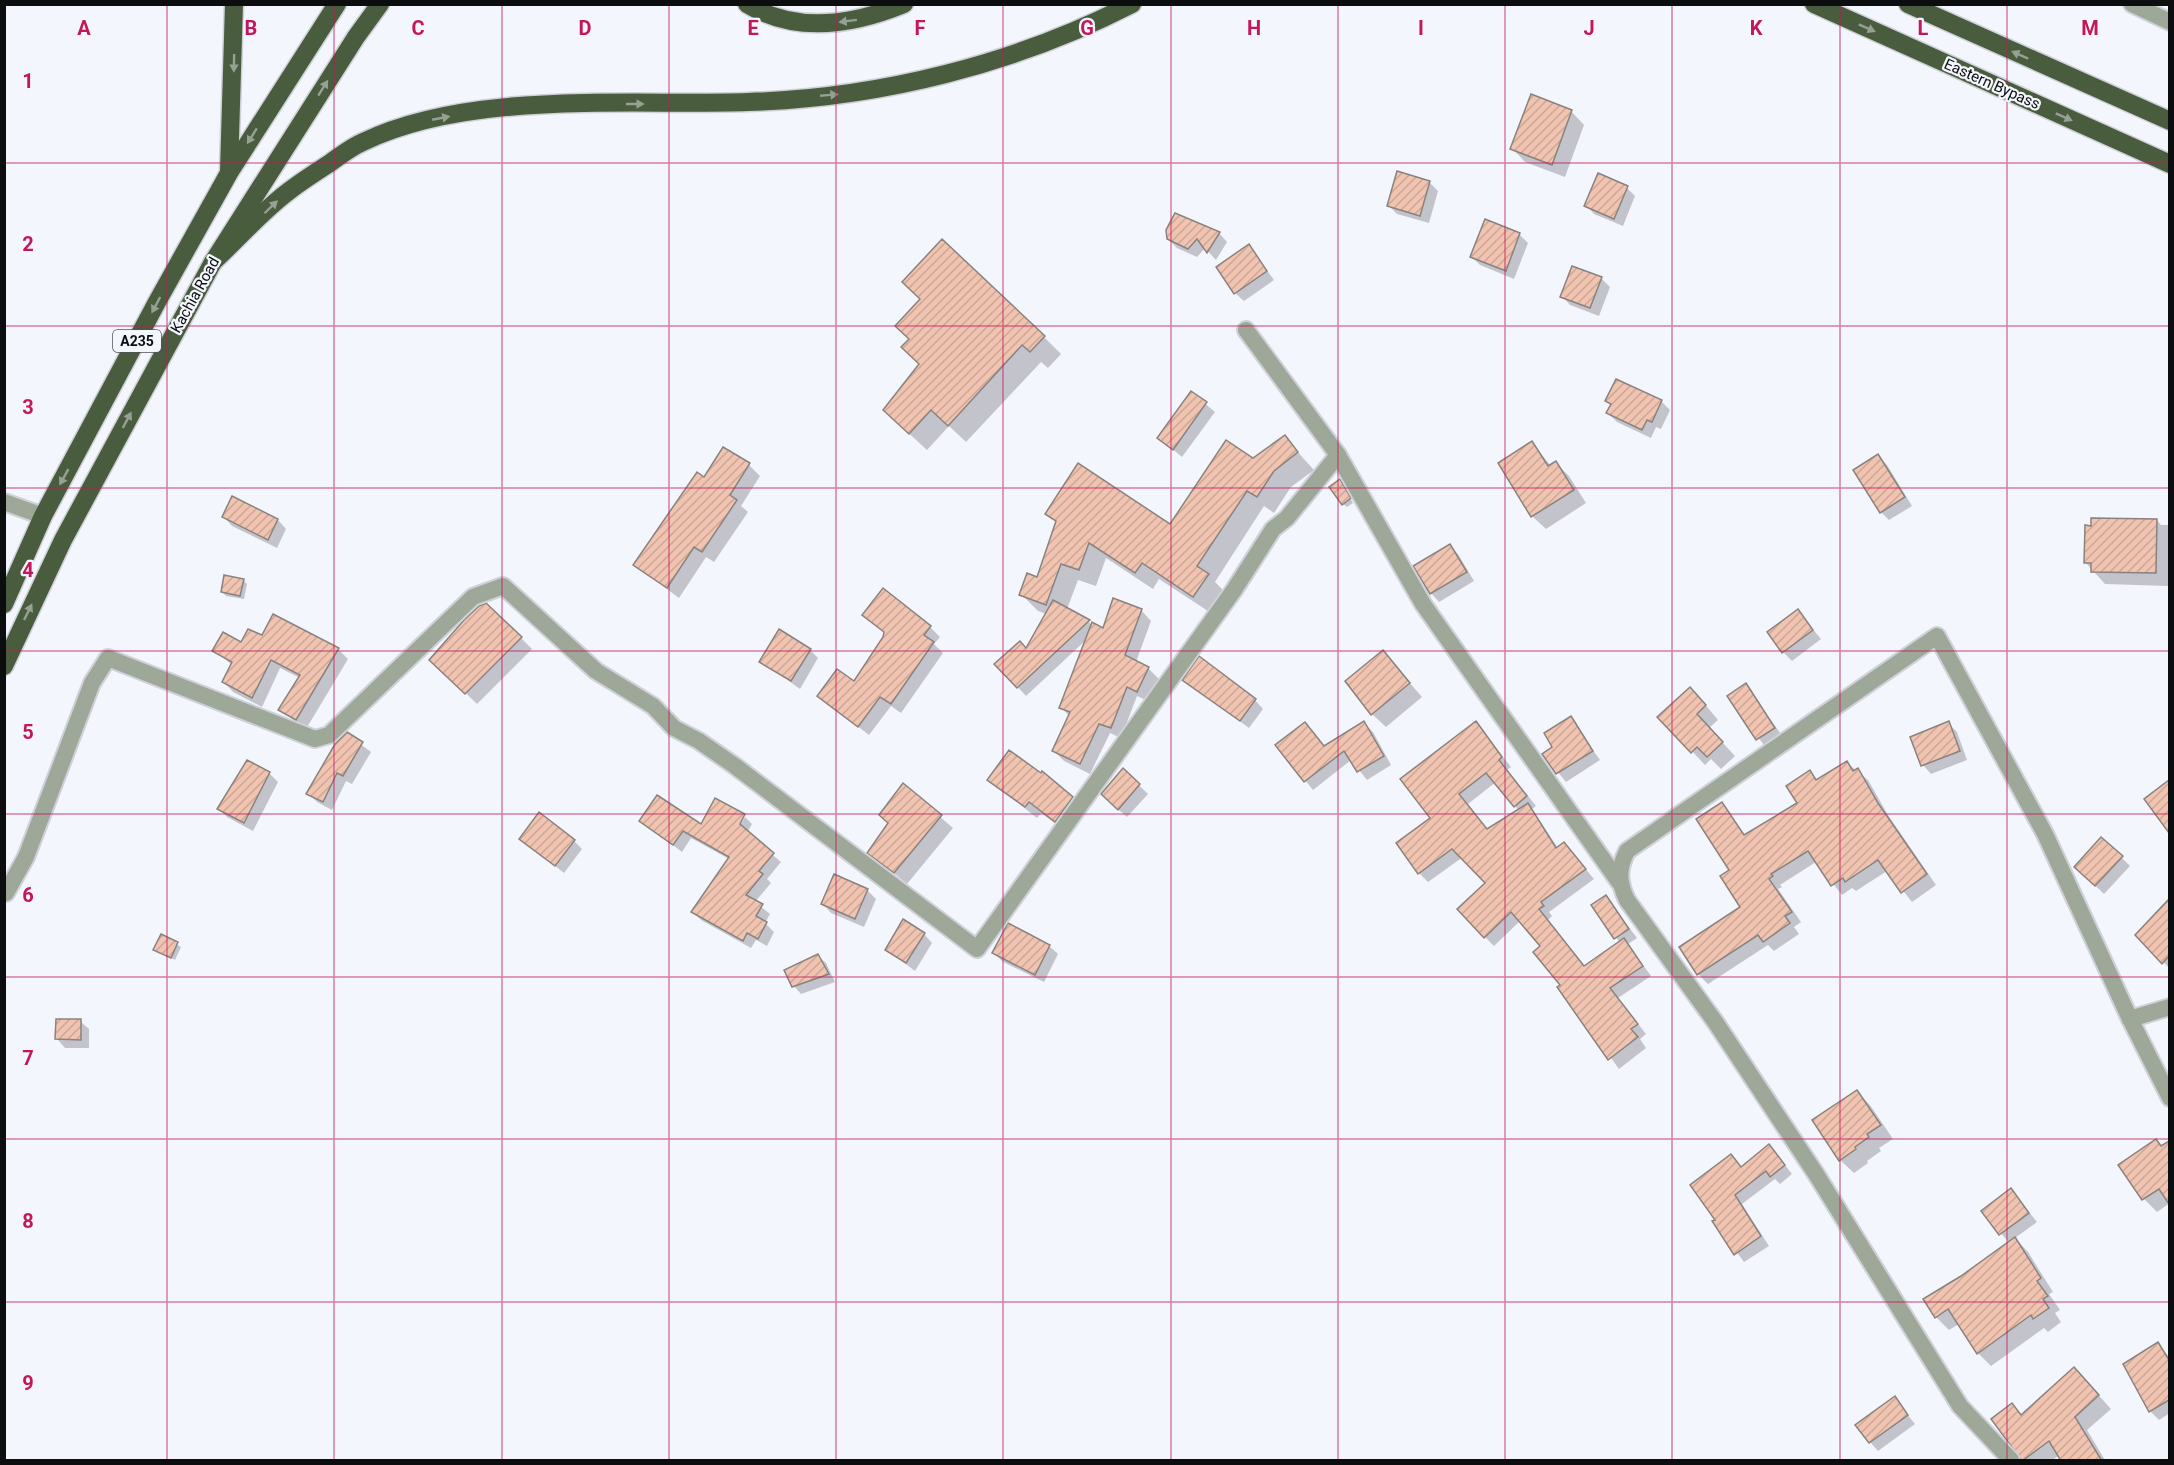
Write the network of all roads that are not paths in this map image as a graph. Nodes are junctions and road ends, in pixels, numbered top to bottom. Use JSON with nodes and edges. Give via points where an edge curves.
{"nodes":[{"id":1,"x":234,"y":4,"type":"edge"},
{"id":2,"x":337,"y":4,"type":"edge"},
{"id":3,"x":380,"y":4,"type":"edge"},
{"id":4,"x":747,"y":4,"type":"edge"},
{"id":5,"x":904,"y":4,"type":"edge"},
{"id":6,"x":1132,"y":4,"type":"edge"},
{"id":7,"x":1814,"y":4,"type":"edge"},
{"id":8,"x":1908,"y":4,"type":"edge"},
{"id":9,"x":2132,"y":4,"type":"edge"},
{"id":10,"x":2169,"y":22,"type":"edge"},
{"id":11,"x":2169,"y":121,"type":"edge"},
{"id":12,"x":2169,"y":164,"type":"edge"},
{"id":13,"x":229,"y":173,"type":"junction"},
{"id":14,"x":213,"y":262,"type":"junction"},
{"id":15,"x":178,"y":264,"type":"junction"},
{"id":16,"x":204,"y":278,"type":"junction"},
{"id":17,"x":1246,"y":330,"type":"dead end"},
{"id":18,"x":1338,"y":455,"type":"junction"},
{"id":19,"x":4,"y":502,"type":"edge"},
{"id":20,"x":43,"y":516,"type":"junction"},
{"id":21,"x":4,"y":604,"type":"edge"},
{"id":22,"x":4,"y":666,"type":"edge"},
{"id":23,"x":1619,"y":882,"type":"junction"},
{"id":24,"x":6,"y":893,"type":"dead end"},
{"id":25,"x":2169,"y":1007,"type":"edge"},
{"id":26,"x":2130,"y":1019,"type":"junction"},
{"id":27,"x":2169,"y":1098,"type":"edge"},
{"id":28,"x":2011,"y":1461,"type":"edge"}],
"edges":[{"from":1,"to":13,"type":"highway","one_way":true},
{"from":2,"to":13,"type":"highway","name":"Kachia Road","number":"A235","one_way":true},
{"from":14,"to":3,"type":"highway","name":"Kachia Road","number":"A235","one_way":true},
{"from":5,"to":4,"type":"highway","one_way":true,"via":[[867,18],[828,23],[794,23]]},
{"from":14,"to":6,"type":"highway","one_way":true,"via":[[287,192],[362,142],[406,125],[485,109],[752,102],[857,93],[1018,52],[1092,25]]},
{"from":7,"to":12,"type":"highway","name":"Eastern Bypass","one_way":true},
{"from":11,"to":8,"type":"highway","one_way":true},
{"from":9,"to":10,"type":"street"},
{"from":13,"to":15,"type":"highway","name":"Kachia Road","number":"A235"},
{"from":14,"to":16,"type":"highway","name":"Kachia Road","number":"A235"},
{"from":15,"to":16,"type":"highway"},
{"from":15,"to":20,"type":"highway","name":"Kachia Road","number":"A235","one_way":true},
{"from":22,"to":16,"type":"highway","name":"Kachia Road","number":"A235","one_way":true,"via":[[63,540]]},
{"from":17,"to":18,"type":"street"},
{"from":18,"to":23,"type":"street","via":[[1423,603]]},
{"from":18,"to":24,"type":"street","via":[[1287,518],[1273,529],[1234,590],[977,949],[735,766],[674,728],[653,706],[596,671],[503,586],[473,597],[329,735],[315,739],[108,658],[92,683],[26,857]]},
{"from":19,"to":20,"type":"street"},
{"from":20,"to":21,"type":"highway","name":"Kachia Road","number":"A235"},
{"from":23,"to":26,"type":"street","via":[[1621,862],[1627,851],[1937,636],[2045,834]]},
{"from":23,"to":28,"type":"street","via":[[1627,900],[1716,1023],[1816,1174],[1960,1406]]},
{"from":25,"to":26,"type":"street"},
{"from":26,"to":27,"type":"street"}]}
